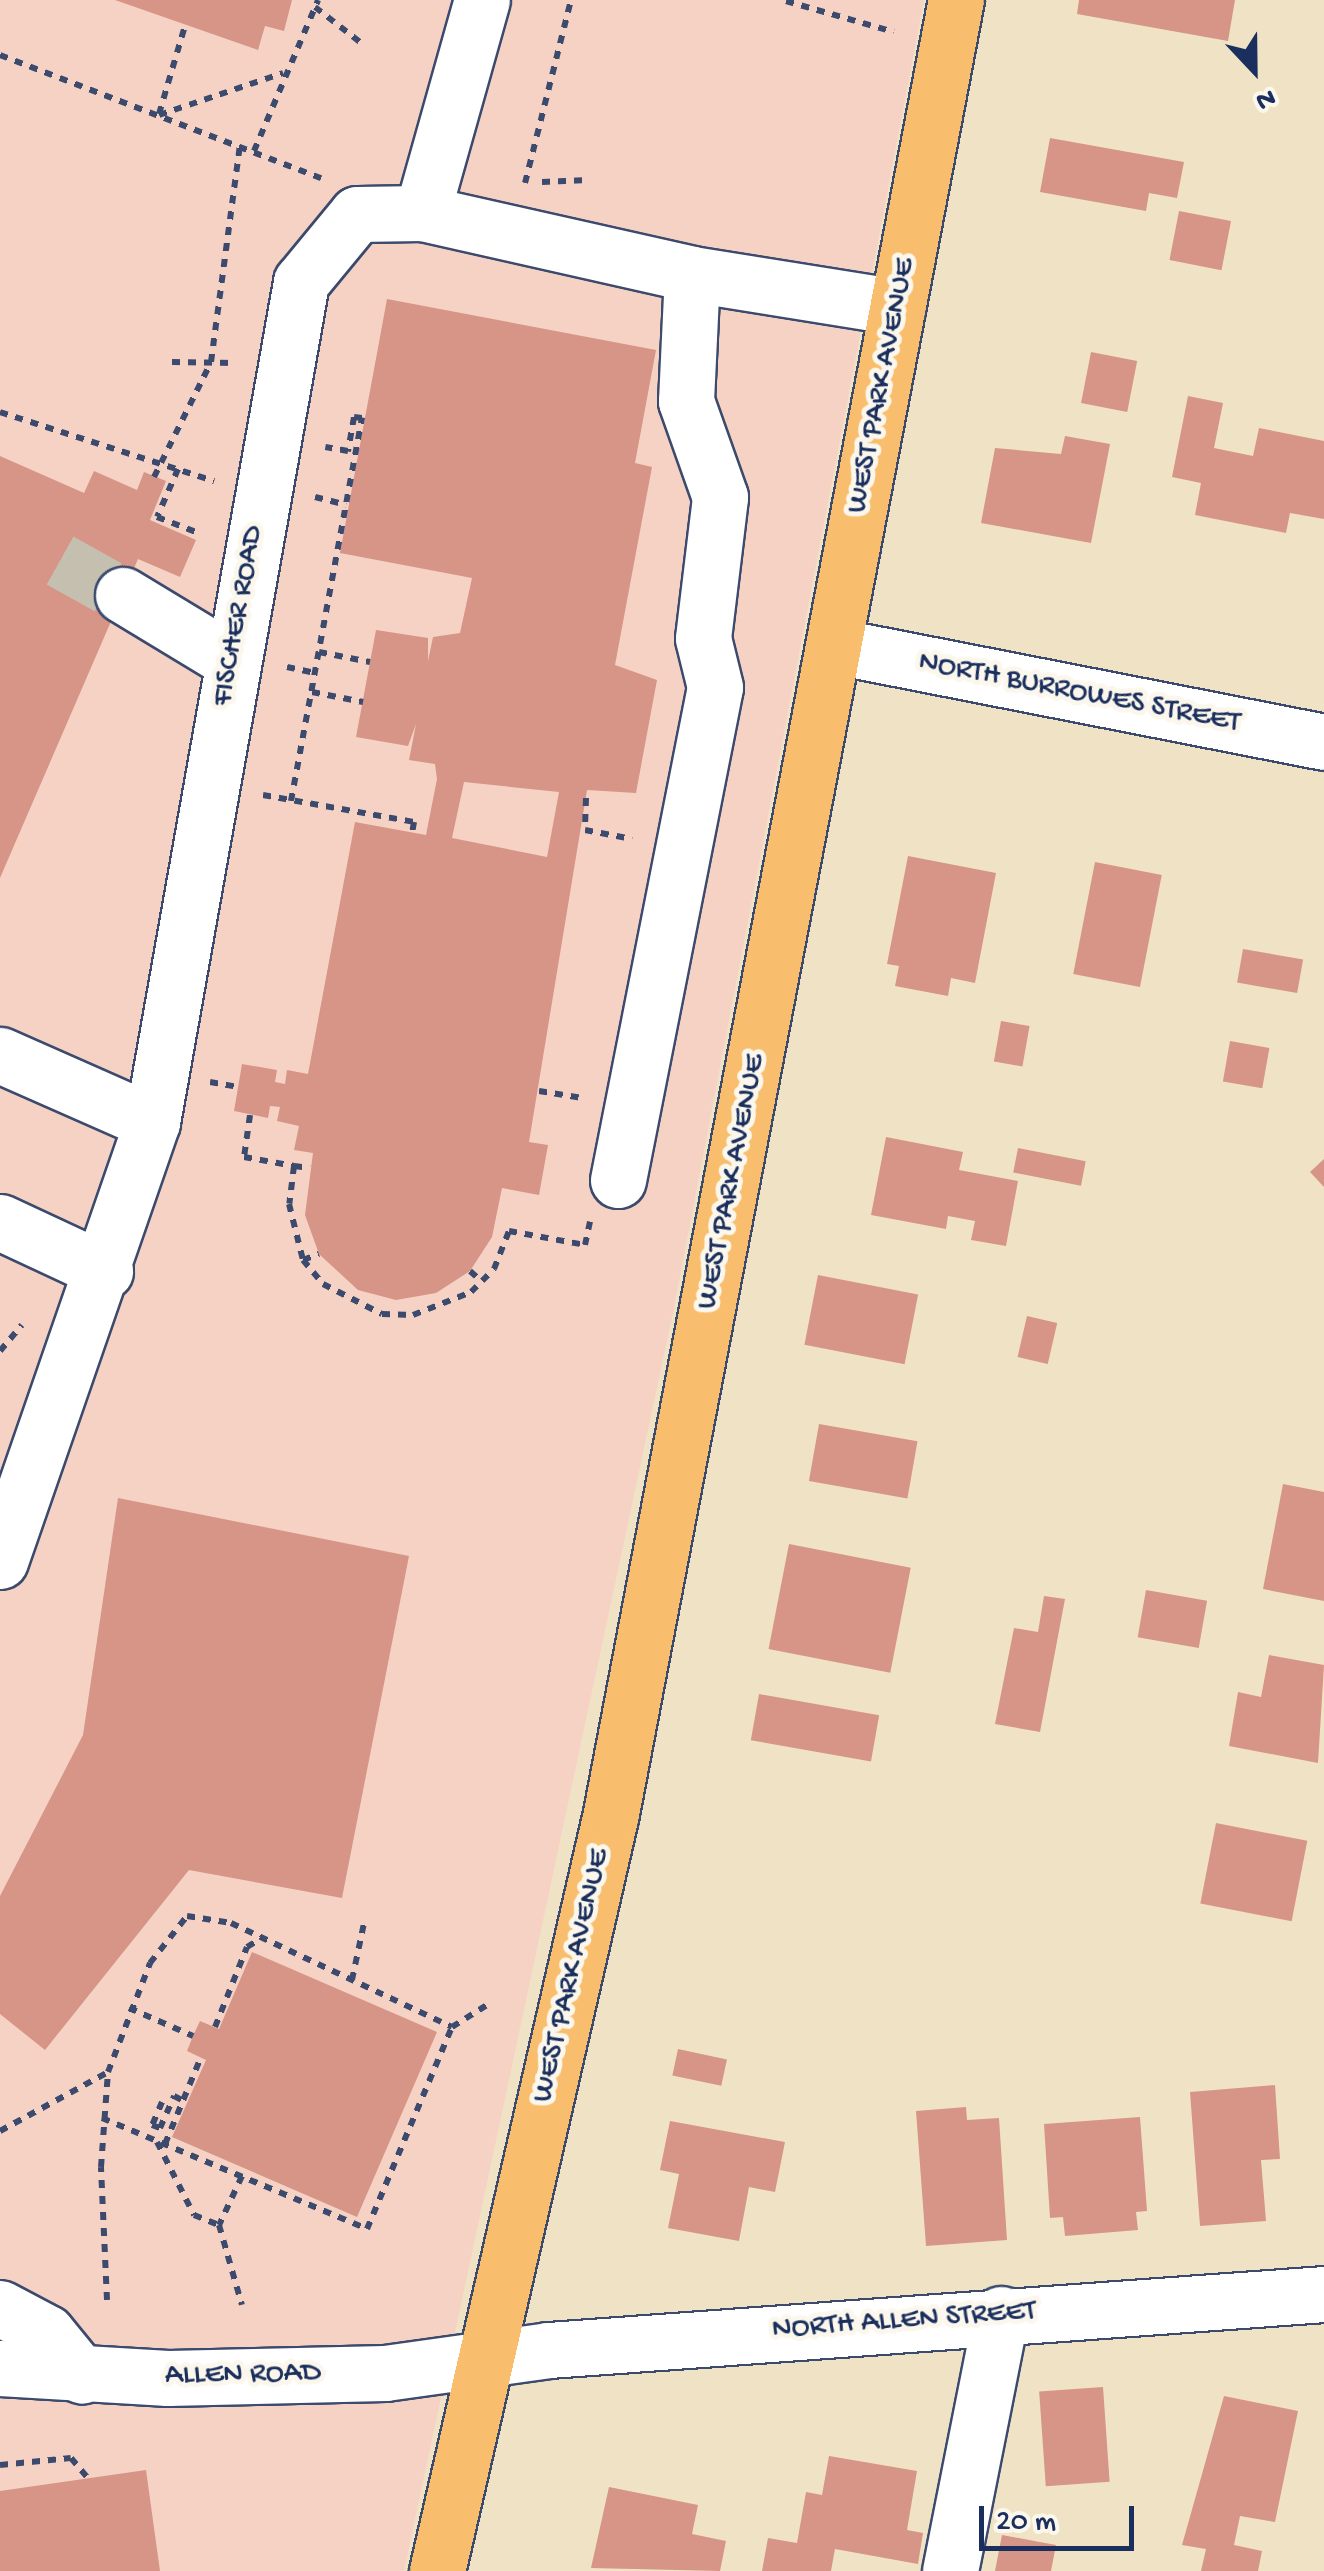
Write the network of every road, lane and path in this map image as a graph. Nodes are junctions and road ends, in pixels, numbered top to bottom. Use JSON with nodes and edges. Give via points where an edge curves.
{"nodes":[{"id":1,"x":482,"y":0,"type":"edge"},
{"id":2,"x":572,"y":0,"type":"edge"},
{"id":3,"x":786,"y":0,"type":"edge"},
{"id":4,"x":956,"y":0,"type":"edge"},
{"id":5,"x":316,"y":3,"type":"edge"},
{"id":6,"x":184,"y":29,"type":"dead end"},
{"id":7,"x":894,"y":32,"type":"dead end"},
{"id":8,"x":362,"y":42,"type":"dead end"},
{"id":9,"x":0,"y":55,"type":"edge"},
{"id":10,"x":284,"y":73,"type":"junction"},
{"id":11,"x":158,"y":115,"type":"junction"},
{"id":12,"x":240,"y":146,"type":"junction"},
{"id":13,"x":254,"y":151,"type":"junction"},
{"id":14,"x":327,"y":180,"type":"dead end"},
{"id":15,"x":588,"y":180,"type":"dead end"},
{"id":16,"x":422,"y":213,"type":"junction"},
{"id":17,"x":692,"y":274,"type":"junction"},
{"id":18,"x":898,"y":307,"type":"junction"},
{"id":19,"x":172,"y":362,"type":"dead end"},
{"id":20,"x":211,"y":362,"type":"junction"},
{"id":21,"x":252,"y":364,"type":"dead end"},
{"id":22,"x":0,"y":412,"type":"edge"},
{"id":23,"x":308,"y":444,"type":"dead end"},
{"id":24,"x":158,"y":462,"type":"junction"},
{"id":25,"x":178,"y":469,"type":"junction"},
{"id":26,"x":154,"y":476,"type":"dead end"},
{"id":27,"x":230,"y":486,"type":"dead end"},
{"id":28,"x":319,"y":498,"type":"dead end"},
{"id":29,"x":348,"y":505,"type":"junction"},
{"id":30,"x":217,"y":541,"type":"dead end"},
{"id":31,"x":123,"y":595,"type":"tunnel mouth"},
{"id":32,"x":834,"y":646,"type":"junction"},
{"id":33,"x":319,"y":652,"type":"junction"},
{"id":34,"x":232,"y":660,"type":"junction"},
{"id":35,"x":370,"y":662,"type":"dead end"},
{"id":36,"x":295,"y":669,"type":"dead end"},
{"id":37,"x":315,"y":673,"type":"junction"},
{"id":38,"x":312,"y":692,"type":"junction"},
{"id":39,"x":363,"y":702,"type":"dead end"},
{"id":40,"x":1324,"y":742,"type":"edge"},
{"id":41,"x":242,"y":792,"type":"dead end"},
{"id":42,"x":586,"y":798,"type":"dead end"},
{"id":43,"x":291,"y":801,"type":"junction"},
{"id":44,"x":412,"y":832,"type":"dead end"},
{"id":45,"x":683,"y":848,"type":"junction"},
{"id":46,"x":0,"y":1055,"type":"edge"},
{"id":47,"x":209,"y":1082,"type":"dead end"},
{"id":48,"x":238,"y":1087,"type":"dead end"},
{"id":49,"x":539,"y":1092,"type":"dead end"},
{"id":50,"x":576,"y":1098,"type":"dead end"},
{"id":51,"x":250,"y":1115,"type":"dead end"},
{"id":52,"x":152,"y":1122,"type":"junction"},
{"id":53,"x":294,"y":1166,"type":"junction"},
{"id":54,"x":310,"y":1168,"type":"dead end"},
{"id":55,"x":618,"y":1180,"type":"dead end"},
{"id":56,"x":0,"y":1222,"type":"edge"},
{"id":57,"x":543,"y":1237,"type":"dead end"},
{"id":58,"x":319,"y":1254,"type":"dead end"},
{"id":59,"x":303,"y":1260,"type":"junction"},
{"id":60,"x":104,"y":1271,"type":"junction"},
{"id":61,"x":470,"y":1271,"type":"dead end"},
{"id":62,"x":481,"y":1282,"type":"junction"},
{"id":63,"x":36,"y":1311,"type":"dead end"},
{"id":64,"x":0,"y":1350,"type":"edge"},
{"id":65,"x":0,"y":1561,"type":"edge"},
{"id":66,"x":364,"y":1923,"type":"dead end"},
{"id":67,"x":262,"y":1938,"type":"junction"},
{"id":68,"x":352,"y":1980,"type":"junction"},
{"id":69,"x":487,"y":2005,"type":"dead end"},
{"id":70,"x":129,"y":2008,"type":"junction"},
{"id":71,"x":214,"y":2027,"type":"dead end"},
{"id":72,"x":452,"y":2027,"type":"junction"},
{"id":73,"x":193,"y":2036,"type":"dead end"},
{"id":74,"x":200,"y":2057,"type":"dead end"},
{"id":75,"x":108,"y":2072,"type":"junction"},
{"id":76,"x":183,"y":2100,"type":"junction"},
{"id":77,"x":162,"y":2102,"type":"dead end"},
{"id":78,"x":102,"y":2118,"type":"junction"},
{"id":79,"x":0,"y":2132,"type":"edge"},
{"id":80,"x":160,"y":2142,"type":"junction"},
{"id":81,"x":242,"y":2176,"type":"junction"},
{"id":82,"x":219,"y":2225,"type":"junction"},
{"id":83,"x":1324,"y":2294,"type":"edge"},
{"id":84,"x":108,"y":2300,"type":"dead end"},
{"id":85,"x":242,"y":2305,"type":"dead end"},
{"id":86,"x":0,"y":2308,"type":"edge"},
{"id":87,"x":1001,"y":2314,"type":"junction"},
{"id":88,"x":485,"y":2359,"type":"junction"},
{"id":89,"x":0,"y":2368,"type":"edge"},
{"id":90,"x":82,"y":2376,"type":"junction"},
{"id":91,"x":0,"y":2464,"type":"edge"},
{"id":92,"x":88,"y":2478,"type":"dead end"},
{"id":93,"x":438,"y":2571,"type":"edge"},
{"id":94,"x":950,"y":2571,"type":"edge"}],
"edges":[{"from":1,"to":16,"type":"street"},
{"from":2,"to":15,"type":"path","via":[[524,183]]},
{"from":3,"to":7,"type":"path"},
{"from":4,"to":18,"type":"main road","name":"WEST PARK AVENUE"},
{"from":5,"to":8,"type":"path"},
{"from":5,"to":10,"type":"path"},
{"from":6,"to":11,"type":"path"},
{"from":9,"to":11,"type":"path"},
{"from":10,"to":11,"type":"path"},
{"from":10,"to":13,"type":"path"},
{"from":11,"to":12,"type":"path"},
{"from":12,"to":13,"type":"path"},
{"from":12,"to":20,"type":"path"},
{"from":13,"to":14,"type":"path"},
{"from":16,"to":17,"type":"street","name":"FISCHER ROAD"},
{"from":16,"to":34,"type":"street","name":"FISCHER ROAD","via":[[357,214],[300,282]]},
{"from":17,"to":18,"type":"street","name":"FISCHER ROAD"},
{"from":17,"to":45,"type":"street","via":[[686,400],[720,497],[703,638],[715,687]]},
{"from":18,"to":32,"type":"main road","name":"WEST PARK AVENUE"},
{"from":19,"to":20,"type":"path"},
{"from":20,"to":21,"type":"path"},
{"from":20,"to":24,"type":"path"},
{"from":22,"to":24,"type":"path"},
{"from":23,"to":29,"type":"path","via":[[348,451],[354,417],[362,418]]},
{"from":24,"to":25,"type":"path"},
{"from":24,"to":26,"type":"path"},
{"from":25,"to":27,"type":"path"},
{"from":25,"to":30,"type":"path","via":[[158,517]]},
{"from":28,"to":29,"type":"path"},
{"from":29,"to":33,"type":"path"},
{"from":31,"to":34,"type":"street"},
{"from":32,"to":40,"type":"street","name":"NORTH BURROWES STREET"},
{"from":32,"to":88,"type":"main road","name":"WEST PARK AVENUE","via":[[611,1814]]},
{"from":33,"to":35,"type":"path"},
{"from":33,"to":37,"type":"path"},
{"from":34,"to":52,"type":"street","name":"FISCHER ROAD"},
{"from":36,"to":37,"type":"path"},
{"from":37,"to":38,"type":"path"},
{"from":38,"to":39,"type":"path"},
{"from":38,"to":43,"type":"path"},
{"from":41,"to":43,"type":"path"},
{"from":42,"to":45,"type":"path","via":[[585,830]]},
{"from":43,"to":44,"type":"path","via":[[414,822]]},
{"from":45,"to":55,"type":"street"},
{"from":46,"to":52,"type":"street"},
{"from":47,"to":48,"type":"path"},
{"from":49,"to":50,"type":"path"},
{"from":51,"to":53,"type":"path","via":[[244,1157]]},
{"from":52,"to":60,"type":"street","name":"FISCHER ROAD"},
{"from":53,"to":54,"type":"path"},
{"from":53,"to":59,"type":"path","via":[[288,1204]]},
{"from":56,"to":60,"type":"street"},
{"from":57,"to":62,"type":"path","via":[[508,1230]]},
{"from":58,"to":59,"type":"path"},
{"from":59,"to":62,"type":"path","via":[[323,1284],[382,1314],[443,1308]]},
{"from":60,"to":65,"type":"street","name":"FISCHER ROAD"},
{"from":61,"to":62,"type":"path"},
{"from":63,"to":64,"type":"path"},
{"from":66,"to":68,"type":"path"},
{"from":67,"to":68,"type":"path"},
{"from":67,"to":70,"type":"path","via":[[187,1916]]},
{"from":67,"to":71,"type":"path","via":[[247,1948]]},
{"from":68,"to":72,"type":"path"},
{"from":69,"to":72,"type":"path"},
{"from":70,"to":73,"type":"path"},
{"from":70,"to":75,"type":"path"},
{"from":72,"to":81,"type":"path","via":[[367,2229]]},
{"from":74,"to":76,"type":"path"},
{"from":75,"to":78,"type":"path"},
{"from":75,"to":79,"type":"path"},
{"from":76,"to":77,"type":"path","via":[[174,2096],[160,2128],[152,2125]]},
{"from":76,"to":80,"type":"path"},
{"from":78,"to":80,"type":"path"},
{"from":78,"to":84,"type":"path"},
{"from":80,"to":81,"type":"path"},
{"from":80,"to":82,"type":"path","via":[[194,2215]]},
{"from":81,"to":82,"type":"path"},
{"from":82,"to":85,"type":"path"},
{"from":83,"to":87,"type":"street","name":"NORTH ALLEN STREET"},
{"from":86,"to":90,"type":"street","via":[[47,2333]]},
{"from":87,"to":88,"type":"street","name":"NORTH ALLEN STREET"},
{"from":87,"to":94,"type":"street"},
{"from":88,"to":90,"type":"street","name":"ALLEN ROAD","via":[[385,2374]]},
{"from":88,"to":93,"type":"main road","name":"WEST PARK AVENUE"},
{"from":89,"to":90,"type":"street","name":"ALLEN ROAD"},
{"from":91,"to":92,"type":"path","via":[[71,2458]]}]}
